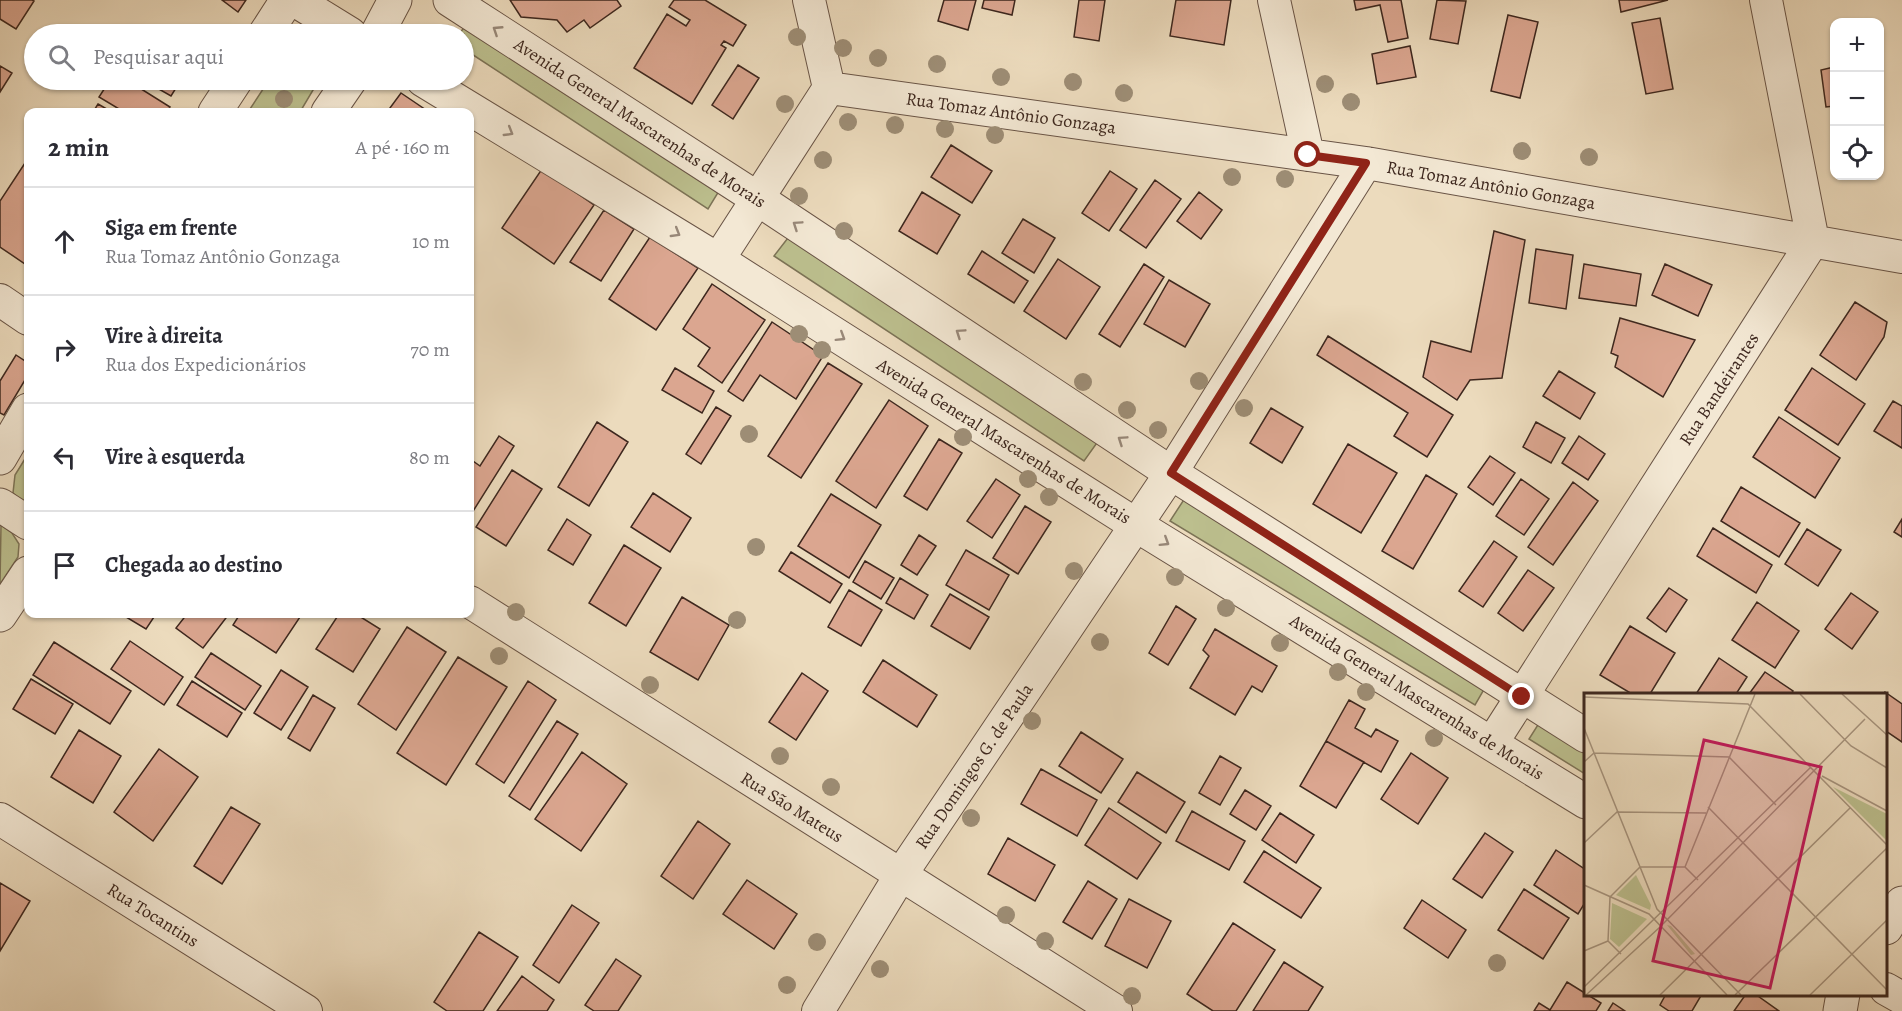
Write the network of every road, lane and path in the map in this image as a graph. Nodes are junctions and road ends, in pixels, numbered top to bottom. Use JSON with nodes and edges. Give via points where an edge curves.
{"nodes":[{"id":1,"x":287,"y":0,"type":"edge"},
{"id":2,"x":295,"y":0,"type":"edge"},
{"id":3,"x":395,"y":0,"type":"edge"},
{"id":4,"x":450,"y":0,"type":"edge"},
{"id":5,"x":809,"y":0,"type":"edge"},
{"id":6,"x":1274,"y":0,"type":"edge"},
{"id":7,"x":1766,"y":0,"type":"edge"},
{"id":8,"x":271,"y":24,"type":"edge"},
{"id":9,"x":334,"y":24,"type":"edge"},
{"id":10,"x":382,"y":24,"type":"edge"},
{"id":11,"x":829,"y":88,"type":"junction"},
{"id":12,"x":229,"y":90,"type":"edge"},
{"id":13,"x":343,"y":90,"type":"edge"},
{"id":14,"x":439,"y":90,"type":"edge"},
{"id":15,"x":218,"y":108,"type":"edge"},
{"id":16,"x":331,"y":108,"type":"edge"},
{"id":17,"x":469,"y":108,"type":"edge"},
{"id":18,"x":474,"y":111,"type":"edge"},
{"id":19,"x":1308,"y":155,"type":"junction"},
{"id":20,"x":1366,"y":163,"type":"junction"},
{"id":21,"x":758,"y":199,"type":"junction"},
{"id":22,"x":1813,"y":241,"type":"junction"},
{"id":23,"x":1902,"y":257,"type":"edge"},
{"id":24,"x":718,"y":260,"type":"junction"},
{"id":25,"x":0,"y":300,"type":"edge"},
{"id":26,"x":24,"y":316,"type":"edge"},
{"id":27,"x":24,"y":417,"type":"edge"},
{"id":28,"x":0,"y":458,"type":"edge"},
{"id":29,"x":1171,"y":473,"type":"junction"},
{"id":30,"x":0,"y":505,"type":"edge"},
{"id":31,"x":24,"y":520,"type":"edge"},
{"id":32,"x":1136,"y":525,"type":"junction"},
{"id":33,"x":24,"y":579,"type":"edge"},
{"id":34,"x":474,"y":605,"type":"edge"},
{"id":35,"x":0,"y":615,"type":"edge"},
{"id":36,"x":1522,"y":697,"type":"junction"},
{"id":37,"x":1584,"y":735,"type":"edge"},
{"id":38,"x":1492,"y":743,"type":"junction"},
{"id":39,"x":1584,"y":801,"type":"edge"},
{"id":40,"x":0,"y":819,"type":"edge"},
{"id":41,"x":900,"y":876,"type":"junction"},
{"id":42,"x":1887,"y":990,"type":"edge"},
{"id":43,"x":1842,"y":996,"type":"edge"},
{"id":44,"x":1843,"y":996,"type":"edge"},
{"id":45,"x":1902,"y":998,"type":"edge"},
{"id":46,"x":306,"y":1011,"type":"edge"},
{"id":47,"x":818,"y":1011,"type":"edge"},
{"id":48,"x":1116,"y":1011,"type":"edge"},
{"id":49,"x":1831,"y":1011,"type":"edge"},
{"id":50,"x":1840,"y":1011,"type":"edge"}],
"edges":[{"from":1,"to":8,"type":"street"},
{"from":2,"to":9,"type":"street"},
{"from":3,"to":10,"type":"street"},
{"from":21,"to":4,"type":"street","name":"Avenida General Mascarenhas de Morais","one_way":true},
{"from":5,"to":11,"type":"street"},
{"from":6,"to":19,"type":"street"},
{"from":7,"to":22,"type":"street"},
{"from":11,"to":19,"type":"street","name":"Rua Tomaz Antônio Gonzaga"},
{"from":11,"to":21,"type":"street"},
{"from":12,"to":15,"type":"street"},
{"from":13,"to":16,"type":"street"},
{"from":14,"to":17,"type":"street","name":"Avenida General Mascarenhas de Morais","one_way":true},
{"from":18,"to":24,"type":"street","name":"Avenida General Mascarenhas de Morais","one_way":true},
{"from":19,"to":20,"type":"street","name":"Rua Tomaz Antônio Gonzaga"},
{"from":20,"to":22,"type":"street","name":"Rua Tomaz Antônio Gonzaga"},
{"from":20,"to":29,"type":"street","name":"Rua Domingos G. de Paula"},
{"from":21,"to":24,"type":"street"},
{"from":29,"to":21,"type":"street","name":"Avenida General Mascarenhas de Morais","one_way":true},
{"from":22,"to":23,"type":"street","name":"Rua Tomaz Antônio Gonzaga"},
{"from":22,"to":36,"type":"street","name":"Rua Bandeirantes"},
{"from":24,"to":32,"type":"street","name":"Avenida General Mascarenhas de Morais","one_way":true},
{"from":25,"to":26,"type":"street"},
{"from":27,"to":28,"type":"street"},
{"from":29,"to":32,"type":"street","name":"Rua Domingos G. de Paula"},
{"from":29,"to":36,"type":"street","name":"Avenida General Mascarenhas de Morais"},
{"from":30,"to":31,"type":"street"},
{"from":32,"to":38,"type":"street","name":"Avenida General Mascarenhas de Morais","one_way":true},
{"from":32,"to":41,"type":"street","name":"Rua Domingos G. de Paula"},
{"from":33,"to":35,"type":"street"},
{"from":34,"to":41,"type":"street","name":"Rua São Mateus"},
{"from":36,"to":37,"type":"street","name":"Avenida General Mascarenhas de Morais"},
{"from":36,"to":38,"type":"street","name":"Rua Bandeirantes"},
{"from":38,"to":39,"type":"street","name":"Avenida General Mascarenhas de Morais"},
{"from":40,"to":46,"type":"street","name":"Rua Tocantins"},
{"from":41,"to":47,"type":"street","name":"Rua Domingos G. de Paula"},
{"from":41,"to":48,"type":"street","name":"Rua São Mateus"},
{"from":42,"to":45,"type":"street"},
{"from":43,"to":49,"type":"street"},
{"from":44,"to":50,"type":"street"}]}
